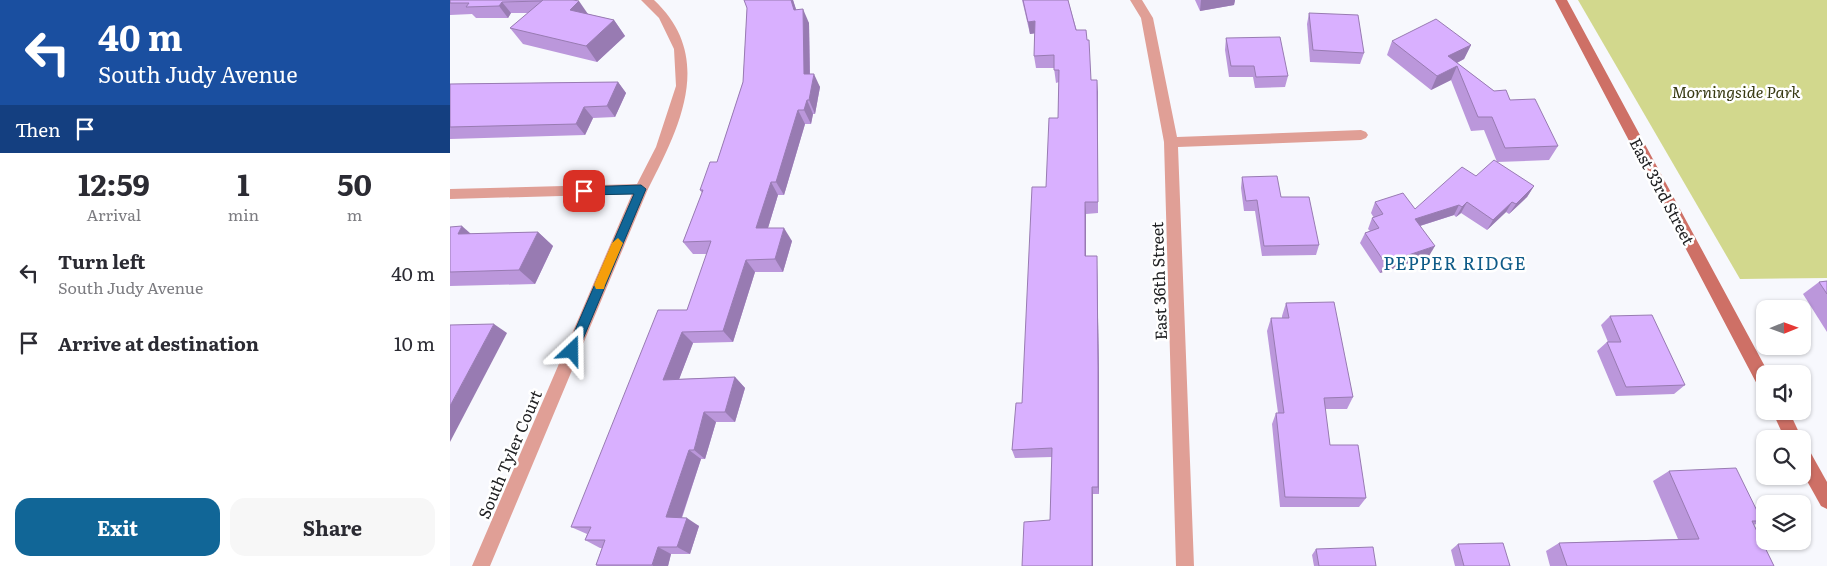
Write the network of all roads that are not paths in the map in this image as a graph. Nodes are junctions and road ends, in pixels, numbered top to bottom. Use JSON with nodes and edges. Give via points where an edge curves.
{"nodes":[{"id":1,"x":647,"y":0,"type":"edge"},
{"id":2,"x":1136,"y":0,"type":"edge"},
{"id":3,"x":1561,"y":0,"type":"edge"},
{"id":4,"x":1361,"y":135,"type":"dead end"},
{"id":5,"x":1171,"y":142,"type":"junction"},
{"id":6,"x":641,"y":189,"type":"junction"},
{"id":7,"x":450,"y":194,"type":"edge"},
{"id":8,"x":1756,"y":366,"type":"edge"},
{"id":9,"x":1811,"y":471,"type":"edge"},
{"id":10,"x":1827,"y":500,"type":"edge"},
{"id":11,"x":480,"y":566,"type":"edge"},
{"id":12,"x":1185,"y":566,"type":"edge"}],
"edges":[{"from":1,"to":6,"type":"street","name":"South Tyler Court","via":[[664,16],[680,49],[682,86],[663,147]]},
{"from":2,"to":5,"type":"street","name":"East 36th Street","via":[[1147,18]]},
{"from":3,"to":8,"type":"street","name":"East 33rd Street"},
{"from":4,"to":5,"type":"street"},
{"from":5,"to":12,"type":"street","name":"East 36th Street"},
{"from":6,"to":7,"type":"street"},
{"from":6,"to":11,"type":"street","name":"South Tyler Court"},
{"from":9,"to":10,"type":"street"}]}
